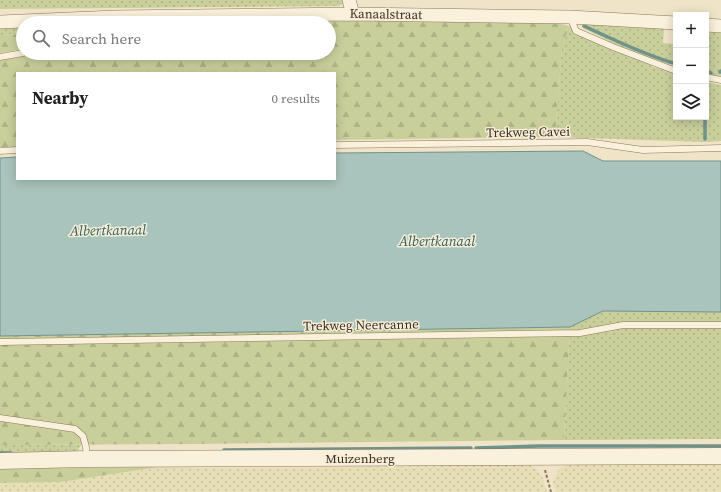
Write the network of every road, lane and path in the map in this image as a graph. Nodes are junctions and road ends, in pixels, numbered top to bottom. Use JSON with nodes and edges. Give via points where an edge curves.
{"nodes":[{"id":1,"x":349,"y":0,"type":"edge"},
{"id":2,"x":353,"y":14,"type":"junction"},
{"id":3,"x":273,"y":16,"type":"edge"},
{"id":4,"x":570,"y":17,"type":"junction"},
{"id":5,"x":0,"y":22,"type":"edge"},
{"id":6,"x":16,"y":22,"type":"edge"},
{"id":7,"x":673,"y":23,"type":"edge"},
{"id":8,"x":709,"y":25,"type":"edge"},
{"id":9,"x":721,"y":26,"type":"edge"},
{"id":10,"x":16,"y":54,"type":"edge"},
{"id":11,"x":0,"y":57,"type":"edge"},
{"id":12,"x":673,"y":70,"type":"edge"},
{"id":13,"x":709,"y":78,"type":"edge"},
{"id":14,"x":721,"y":80,"type":"edge"},
{"id":15,"x":336,"y":146,"type":"edge"},
{"id":16,"x":721,"y":148,"type":"edge"},
{"id":17,"x":16,"y":150,"type":"edge"},
{"id":18,"x":0,"y":151,"type":"edge"},
{"id":19,"x":721,"y":325,"type":"edge"},
{"id":20,"x":0,"y":342,"type":"edge"},
{"id":21,"x":0,"y":418,"type":"edge"},
{"id":22,"x":721,"y":456,"type":"edge"},
{"id":23,"x":541,"y":458,"type":"junction"},
{"id":24,"x":86,"y":459,"type":"junction"},
{"id":25,"x":0,"y":461,"type":"edge"},
{"id":26,"x":551,"y":492,"type":"edge"}],
"edges":[{"from":1,"to":2,"type":"street"},
{"from":2,"to":3,"type":"street","name":"Kanaalstraat"},
{"from":2,"to":4,"type":"street","name":"Kanaalstraat"},
{"from":4,"to":7,"type":"street","name":"Kanaalstraat"},
{"from":4,"to":12,"type":"lane","via":[[576,31]]},
{"from":5,"to":6,"type":"street","name":"Kanaalstraat"},
{"from":8,"to":9,"type":"street"},
{"from":10,"to":11,"type":"lane"},
{"from":13,"to":14,"type":"lane"},
{"from":15,"to":16,"type":"lane","name":"Trekweg Cavei","via":[[587,142],[643,150]]},
{"from":17,"to":18,"type":"lane"},
{"from":19,"to":20,"type":"lane","name":"Trekweg Neercanne","via":[[623,325],[580,334]]},
{"from":21,"to":24,"type":"lane","via":[[75,428],[83,436]]},
{"from":22,"to":23,"type":"street","name":"Muizenberg"},
{"from":23,"to":24,"type":"street","name":"Muizenberg"},
{"from":23,"to":26,"type":"path"},
{"from":24,"to":25,"type":"street","name":"Muizenberg"}]}
